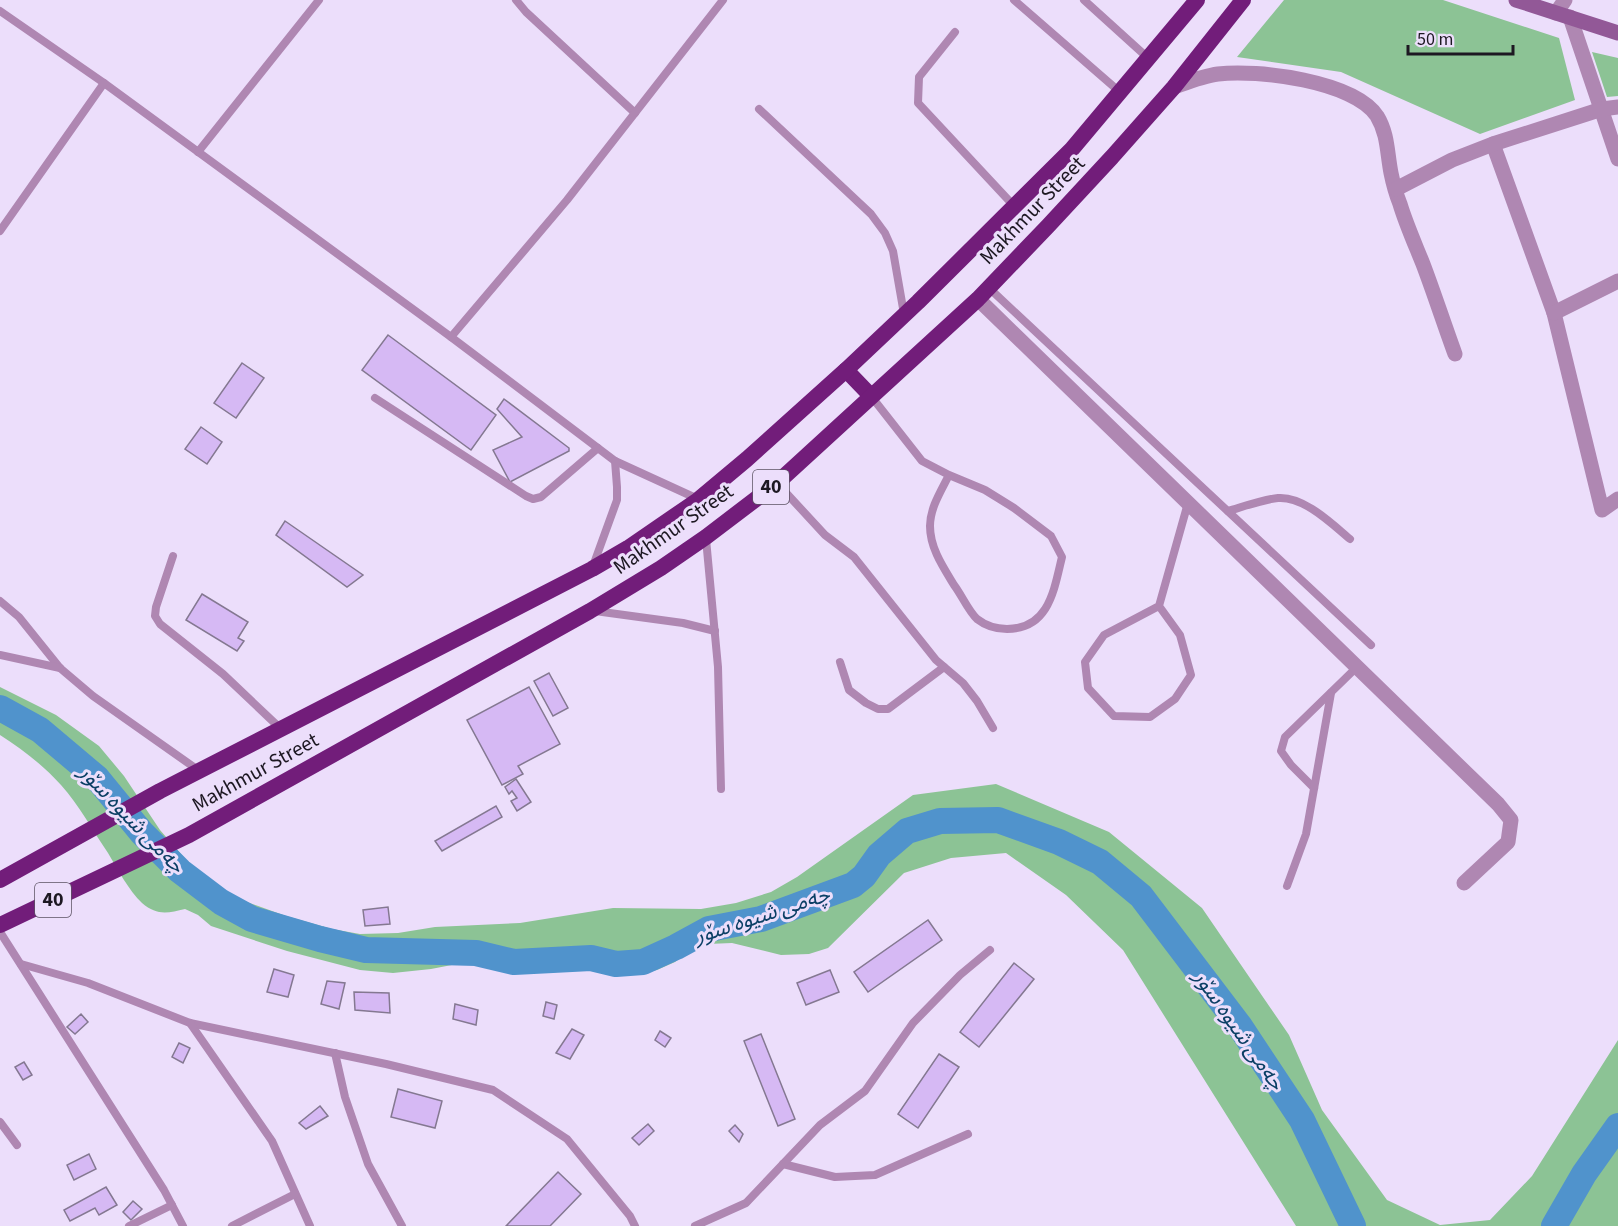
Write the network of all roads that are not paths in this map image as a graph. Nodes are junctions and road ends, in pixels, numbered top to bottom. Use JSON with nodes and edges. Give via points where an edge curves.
{"nodes":[{"id":1,"x":319,"y":0,"type":"edge"},
{"id":2,"x":516,"y":0,"type":"edge"},
{"id":3,"x":723,"y":0,"type":"edge"},
{"id":4,"x":1014,"y":0,"type":"edge"},
{"id":5,"x":1084,"y":0,"type":"edge"},
{"id":6,"x":1197,"y":0,"type":"edge"},
{"id":7,"x":1243,"y":0,"type":"edge"},
{"id":8,"x":1516,"y":0,"type":"edge"},
{"id":9,"x":1565,"y":0,"type":"edge"},
{"id":10,"x":0,"y":11,"type":"edge"},
{"id":11,"x":1563,"y":15,"type":"junction"},
{"id":12,"x":955,"y":32,"type":"dead end"},
{"id":13,"x":1618,"y":33,"type":"edge"},
{"id":14,"x":1149,"y":59,"type":"junction"},
{"id":15,"x":104,"y":83,"type":"junction"},
{"id":16,"x":1174,"y":87,"type":"junction"},
{"id":17,"x":1121,"y":93,"type":"junction"},
{"id":18,"x":1618,"y":107,"type":"edge"},
{"id":19,"x":759,"y":109,"type":"dead end"},
{"id":20,"x":1602,"y":109,"type":"junction"},
{"id":21,"x":635,"y":113,"type":"junction"},
{"id":22,"x":1493,"y":144,"type":"junction"},
{"id":23,"x":198,"y":152,"type":"junction"},
{"id":24,"x":1618,"y":159,"type":"edge"},
{"id":25,"x":1396,"y":189,"type":"junction"},
{"id":26,"x":1014,"y":206,"type":"junction"},
{"id":27,"x":0,"y":231,"type":"edge"},
{"id":28,"x":1618,"y":281,"type":"edge"},
{"id":29,"x":983,"y":293,"type":"junction"},
{"id":30,"x":1554,"y":313,"type":"junction"},
{"id":31,"x":904,"y":316,"type":"junction"},
{"id":32,"x":451,"y":337,"type":"junction"},
{"id":33,"x":1455,"y":354,"type":"dead end"},
{"id":34,"x":846,"y":370,"type":"junction"},
{"id":35,"x":871,"y":396,"type":"junction"},
{"id":36,"x":375,"y":398,"type":"dead end"},
{"id":37,"x":598,"y":448,"type":"junction"},
{"id":38,"x":615,"y":461,"type":"junction"},
{"id":39,"x":949,"y":475,"type":"junction"},
{"id":40,"x":777,"y":483,"type":"junction"},
{"id":41,"x":1618,"y":499,"type":"edge"},
{"id":42,"x":698,"y":500,"type":"junction"},
{"id":43,"x":1188,"y":503,"type":"junction"},
{"id":44,"x":1228,"y":511,"type":"junction"},
{"id":45,"x":706,"y":537,"type":"junction"},
{"id":46,"x":1350,"y":539,"type":"dead end"},
{"id":47,"x":173,"y":556,"type":"dead end"},
{"id":48,"x":592,"y":569,"type":"junction"},
{"id":49,"x":0,"y":600,"type":"edge"},
{"id":50,"x":1159,"y":606,"type":"junction"},
{"id":51,"x":591,"y":611,"type":"junction"},
{"id":52,"x":715,"y":632,"type":"junction"},
{"id":53,"x":1371,"y":645,"type":"dead end"},
{"id":54,"x":0,"y":655,"type":"edge"},
{"id":55,"x":840,"y":662,"type":"dead end"},
{"id":56,"x":944,"y":667,"type":"junction"},
{"id":57,"x":1357,"y":667,"type":"junction"},
{"id":58,"x":60,"y":668,"type":"junction"},
{"id":59,"x":1331,"y":693,"type":"junction"},
{"id":60,"x":993,"y":728,"type":"dead end"},
{"id":61,"x":281,"y":729,"type":"junction"},
{"id":62,"x":199,"y":771,"type":"junction"},
{"id":63,"x":1314,"y":788,"type":"junction"},
{"id":64,"x":722,"y":789,"type":"dead end"},
{"id":65,"x":0,"y":880,"type":"edge"},
{"id":66,"x":1464,"y":883,"type":"dead end"},
{"id":67,"x":1287,"y":886,"type":"dead end"},
{"id":68,"x":0,"y":925,"type":"edge"},
{"id":69,"x":0,"y":932,"type":"edge"},
{"id":70,"x":990,"y":950,"type":"dead end"},
{"id":71,"x":21,"y":964,"type":"junction"},
{"id":72,"x":190,"y":1023,"type":"junction"},
{"id":73,"x":335,"y":1053,"type":"junction"},
{"id":74,"x":0,"y":1122,"type":"edge"},
{"id":75,"x":968,"y":1134,"type":"dead end"},
{"id":76,"x":17,"y":1145,"type":"dead end"},
{"id":77,"x":783,"y":1164,"type":"junction"},
{"id":78,"x":295,"y":1194,"type":"junction"},
{"id":79,"x":172,"y":1205,"type":"junction"},
{"id":80,"x":129,"y":1226,"type":"edge"},
{"id":81,"x":183,"y":1226,"type":"edge"},
{"id":82,"x":232,"y":1226,"type":"edge"},
{"id":83,"x":310,"y":1226,"type":"edge"},
{"id":84,"x":402,"y":1226,"type":"edge"},
{"id":85,"x":635,"y":1226,"type":"edge"},
{"id":86,"x":695,"y":1226,"type":"edge"}],
"edges":[{"from":1,"to":23,"type":"lane"},
{"from":2,"to":21,"type":"lane"},
{"from":3,"to":21,"type":"lane"},
{"from":4,"to":17,"type":"lane"},
{"from":5,"to":14,"type":"lane"},
{"from":6,"to":14,"type":"highway","name":"Makhmur Street"},
{"from":7,"to":16,"type":"highway","name":"Makhmur Street","number":"40"},
{"from":8,"to":11,"type":"main road"},
{"from":9,"to":11,"type":"street"},
{"from":10,"to":15,"type":"lane"},
{"from":11,"to":13,"type":"main road"},
{"from":11,"to":20,"type":"street"},
{"from":12,"to":26,"type":"lane","via":[[919,77],[918,103]]},
{"from":14,"to":17,"type":"highway","name":"Makhmur Street"},
{"from":15,"to":23,"type":"lane"},
{"from":15,"to":27,"type":"lane"},
{"from":16,"to":25,"type":"street","via":[[1219,74],[1245,74],[1326,85],[1360,99],[1376,114],[1383,128]]},
{"from":16,"to":29,"type":"highway","name":"Makhmur Street","number":"40"},
{"from":17,"to":26,"type":"highway","name":"Makhmur Street","number":"40"},
{"from":18,"to":20,"type":"street"},
{"from":19,"to":31,"type":"lane","via":[[871,214],[885,232],[893,251]]},
{"from":20,"to":22,"type":"street"},
{"from":20,"to":24,"type":"street"},
{"from":21,"to":32,"type":"lane"},
{"from":22,"to":25,"type":"street"},
{"from":22,"to":30,"type":"street"},
{"from":23,"to":32,"type":"lane"},
{"from":25,"to":33,"type":"street"},
{"from":26,"to":31,"type":"highway","name":"Makhmur Street","number":"40"},
{"from":28,"to":30,"type":"street"},
{"from":29,"to":35,"type":"highway","name":"Makhmur Street","number":"40"},
{"from":29,"to":43,"type":"street"},
{"from":29,"to":44,"type":"lane"},
{"from":30,"to":41,"type":"street","via":[[1602,510]]},
{"from":31,"to":34,"type":"highway","name":"Makhmur Street","number":"40"},
{"from":32,"to":37,"type":"lane"},
{"from":34,"to":35,"type":"highway"},
{"from":34,"to":42,"type":"highway","name":"Makhmur Street","number":"40"},
{"from":35,"to":39,"type":"lane","via":[[922,461]]},
{"from":35,"to":40,"type":"highway","name":"Makhmur Street","number":"40"},
{"from":36,"to":37,"type":"lane","via":[[533,499]]},
{"from":37,"to":38,"type":"lane"},
{"from":38,"to":42,"type":"lane"},
{"from":38,"to":48,"type":"lane","via":[[617,500]]},
{"from":39,"to":39,"type":"lane","via":[[930,524],[931,543],[947,574],[976,618],[994,628],[1016,629],[1040,618],[1053,596],[1062,557],[1051,536],[985,490]]},
{"from":40,"to":45,"type":"highway","name":"Makhmur Street","number":"40"},
{"from":40,"to":56,"type":"lane","via":[[825,535],[854,557]]},
{"from":42,"to":48,"type":"highway","name":"Makhmur Street","number":"40"},
{"from":43,"to":50,"type":"lane"},
{"from":43,"to":57,"type":"street"},
{"from":44,"to":46,"type":"lane","via":[[1279,497],[1313,509]]},
{"from":44,"to":53,"type":"lane"},
{"from":45,"to":51,"type":"highway","name":"Makhmur Street","number":"40"},
{"from":45,"to":52,"type":"lane"},
{"from":47,"to":61,"type":"lane","via":[[155,616]]},
{"from":48,"to":61,"type":"highway","name":"Makhmur Street","number":"40"},
{"from":49,"to":58,"type":"lane"},
{"from":50,"to":50,"type":"lane","via":[[1180,635],[1191,675],[1175,699],[1150,717],[1114,716],[1088,688],[1085,662],[1104,635]]},
{"from":51,"to":52,"type":"lane","via":[[683,623]]},
{"from":51,"to":68,"type":"highway","name":"Makhmur Street","number":"40","via":[[189,835]]},
{"from":52,"to":64,"type":"lane"},
{"from":54,"to":58,"type":"lane"},
{"from":55,"to":56,"type":"lane","via":[[849,690],[878,709],[888,709]]},
{"from":56,"to":60,"type":"lane","via":[[963,683]]},
{"from":57,"to":59,"type":"lane"},
{"from":57,"to":66,"type":"street","via":[[1511,820],[1508,842]]},
{"from":58,"to":62,"type":"lane"},
{"from":59,"to":63,"type":"lane"},
{"from":59,"to":63,"type":"lane","via":[[1285,737],[1281,751]]},
{"from":61,"to":62,"type":"highway","name":"Makhmur Street","number":"40"},
{"from":62,"to":65,"type":"highway","name":"Makhmur Street","number":"40"},
{"from":63,"to":67,"type":"lane","via":[[1306,834]]},
{"from":69,"to":71,"type":"lane"},
{"from":70,"to":77,"type":"lane","via":[[913,1023],[866,1092],[820,1125]]},
{"from":71,"to":72,"type":"lane","via":[[88,983]]},
{"from":71,"to":79,"type":"lane"},
{"from":72,"to":73,"type":"lane"},
{"from":72,"to":78,"type":"lane","via":[[272,1140]]},
{"from":73,"to":84,"type":"lane","via":[[368,1164]]},
{"from":73,"to":85,"type":"lane","via":[[493,1090],[567,1139]]},
{"from":74,"to":76,"type":"lane"},
{"from":75,"to":77,"type":"lane","via":[[875,1175],[835,1177]]},
{"from":77,"to":86,"type":"lane","via":[[746,1203]]},
{"from":78,"to":82,"type":"lane"},
{"from":78,"to":83,"type":"lane"},
{"from":79,"to":80,"type":"lane"},
{"from":79,"to":81,"type":"lane"}]}
